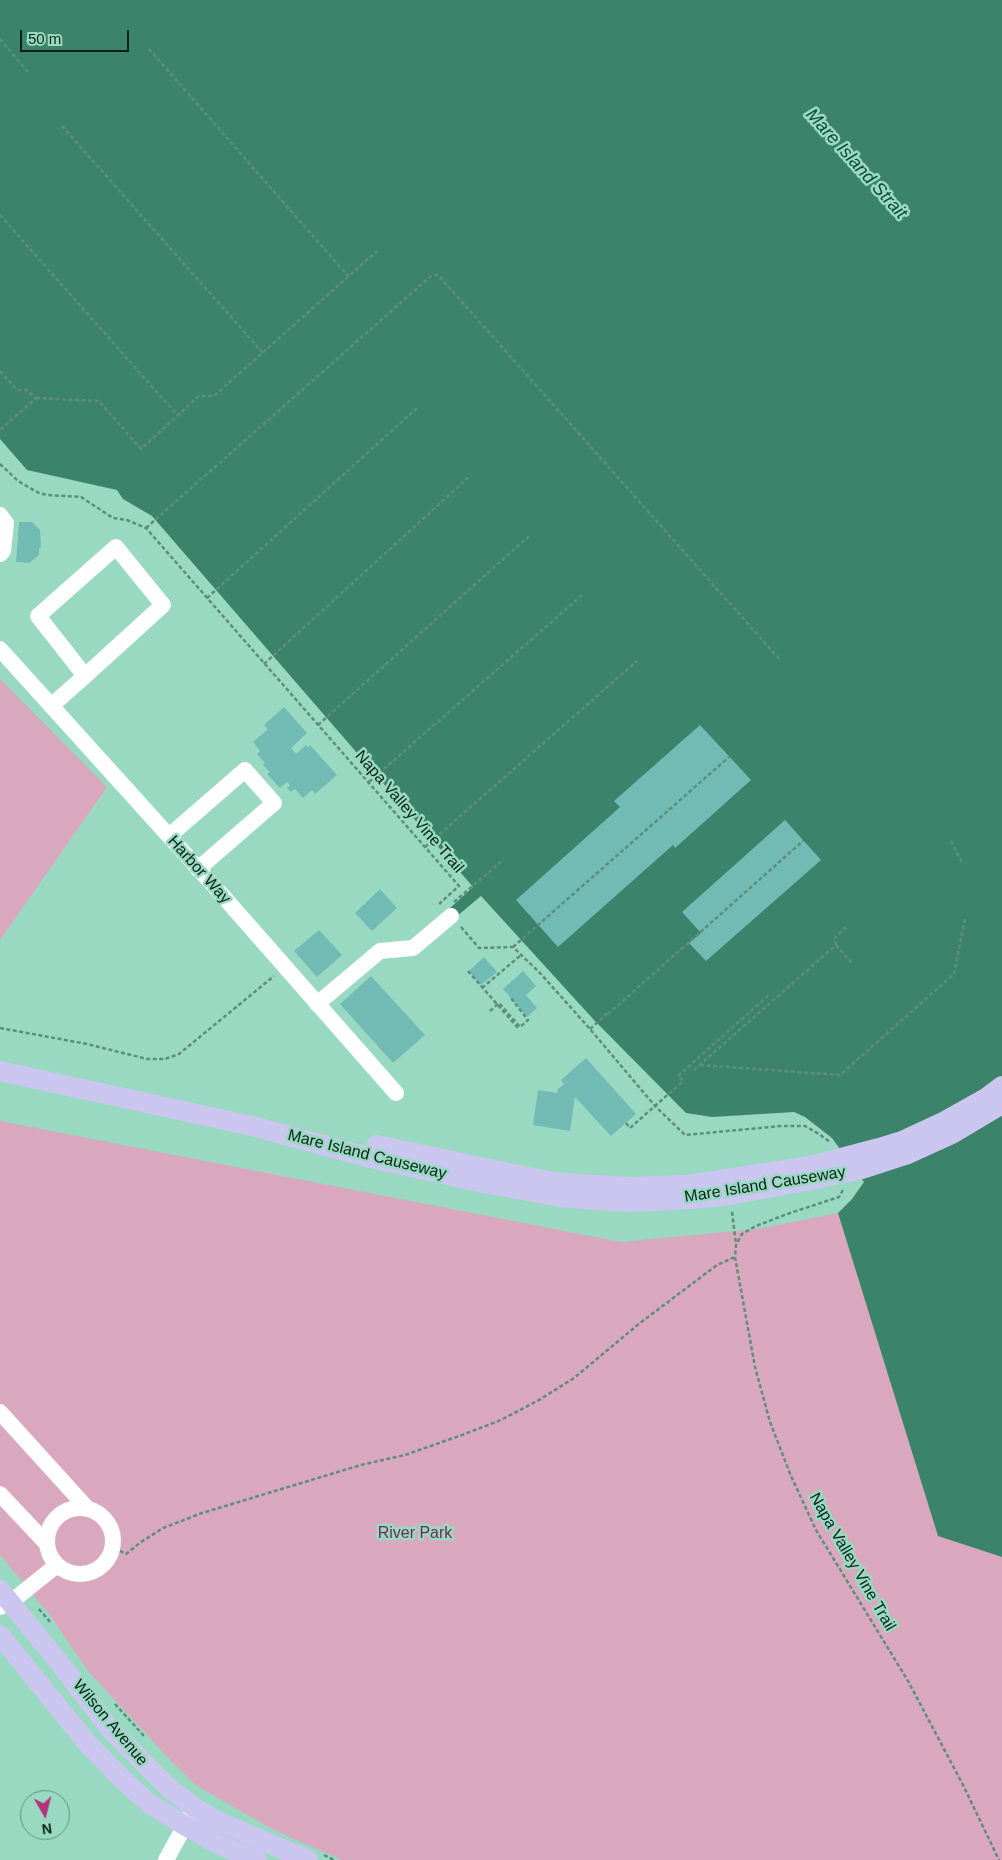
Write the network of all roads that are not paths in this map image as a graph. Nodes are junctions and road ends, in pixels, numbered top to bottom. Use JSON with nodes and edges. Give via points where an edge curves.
{"nodes":[{"id":1,"x":0,"y":515,"type":"edge"},
{"id":2,"x":0,"y":554,"type":"edge"},
{"id":3,"x":0,"y":649,"type":"edge"},
{"id":4,"x":85,"y":676,"type":"junction"},
{"id":5,"x":51,"y":706,"type":"junction"},
{"id":6,"x":169,"y":836,"type":"junction"},
{"id":7,"x":198,"y":869,"type":"junction"},
{"id":8,"x":448,"y":912,"type":"road end"},
{"id":9,"x":317,"y":1004,"type":"junction"},
{"id":10,"x":0,"y":1071,"type":"edge"},
{"id":11,"x":1002,"y":1086,"type":"edge"},
{"id":12,"x":396,"y":1093,"type":"dead end"},
{"id":13,"x":1002,"y":1104,"type":"edge"},
{"id":14,"x":252,"y":1126,"type":"junction"},
{"id":15,"x":813,"y":1173,"type":"junction"},
{"id":16,"x":0,"y":1412,"type":"edge"},
{"id":17,"x":0,"y":1494,"type":"edge"},
{"id":18,"x":87,"y":1508,"type":"junction"},
{"id":19,"x":47,"y":1544,"type":"junction"},
{"id":20,"x":57,"y":1565,"type":"junction"},
{"id":21,"x":8,"y":1598,"type":"edge"},
{"id":22,"x":0,"y":1635,"type":"edge"},
{"id":23,"x":195,"y":1808,"type":"junction"},
{"id":24,"x":184,"y":1825,"type":"junction"},
{"id":25,"x":314,"y":1856,"type":"edge"},
{"id":26,"x":166,"y":1860,"type":"edge"},
{"id":27,"x":257,"y":1860,"type":"edge"}],
"edges":[{"from":1,"to":2,"type":"street","via":[[6,523]]},
{"from":3,"to":5,"type":"street","name":"Harbor Way"},
{"from":4,"to":4,"type":"street","via":[[163,605],[116,547],[38,616]]},
{"from":4,"to":5,"type":"street"},
{"from":5,"to":6,"type":"street","name":"Harbor Way"},
{"from":6,"to":7,"type":"street","name":"Harbor Way"},
{"from":6,"to":7,"type":"street","via":[[245,770],[274,803]]},
{"from":7,"to":9,"type":"street","name":"Harbor Way"},
{"from":8,"to":9,"type":"street","via":[[413,948],[380,951]]},
{"from":9,"to":12,"type":"street","name":"Harbor Way"},
{"from":10,"to":14,"type":"main road","name":"Mare Island Causeway"},
{"from":11,"to":15,"type":"main road","name":"Mare Island Causeway","via":[[959,1114],[902,1141]]},
{"from":13,"to":15,"type":"main road","name":"Mare Island Causeway","via":[[952,1134],[908,1154],[885,1162]]},
{"from":14,"to":15,"type":"main road","name":"Mare Island Causeway","via":[[339,1137],[527,1177],[597,1186],[688,1185]]},
{"from":14,"to":15,"type":"main road","name":"Mare Island Causeway","via":[[413,1168],[516,1190],[593,1200],[655,1201],[730,1195]]},
{"from":16,"to":18,"type":"street"},
{"from":17,"to":19,"type":"street"},
{"from":18,"to":19,"type":"street","via":[[72,1508],[58,1515],[48,1532]]},
{"from":18,"to":20,"type":"street","via":[[100,1513],[108,1521],[114,1536],[114,1548],[107,1562],[88,1574],[68,1572]]},
{"from":19,"to":20,"type":"street"},
{"from":20,"to":21,"type":"street"},
{"from":21,"to":23,"type":"main road","name":"Wilson Avenue","via":[[111,1730],[158,1778]]},
{"from":22,"to":24,"type":"main road","name":"Wilson Avenue","via":[[119,1776],[150,1804]]},
{"from":23,"to":24,"type":"street"},
{"from":23,"to":25,"type":"main road","name":"Wilson Avenue","via":[[253,1837]]},
{"from":24,"to":26,"type":"street"},
{"from":24,"to":27,"type":"main road","name":"Wilson Avenue"}]}
